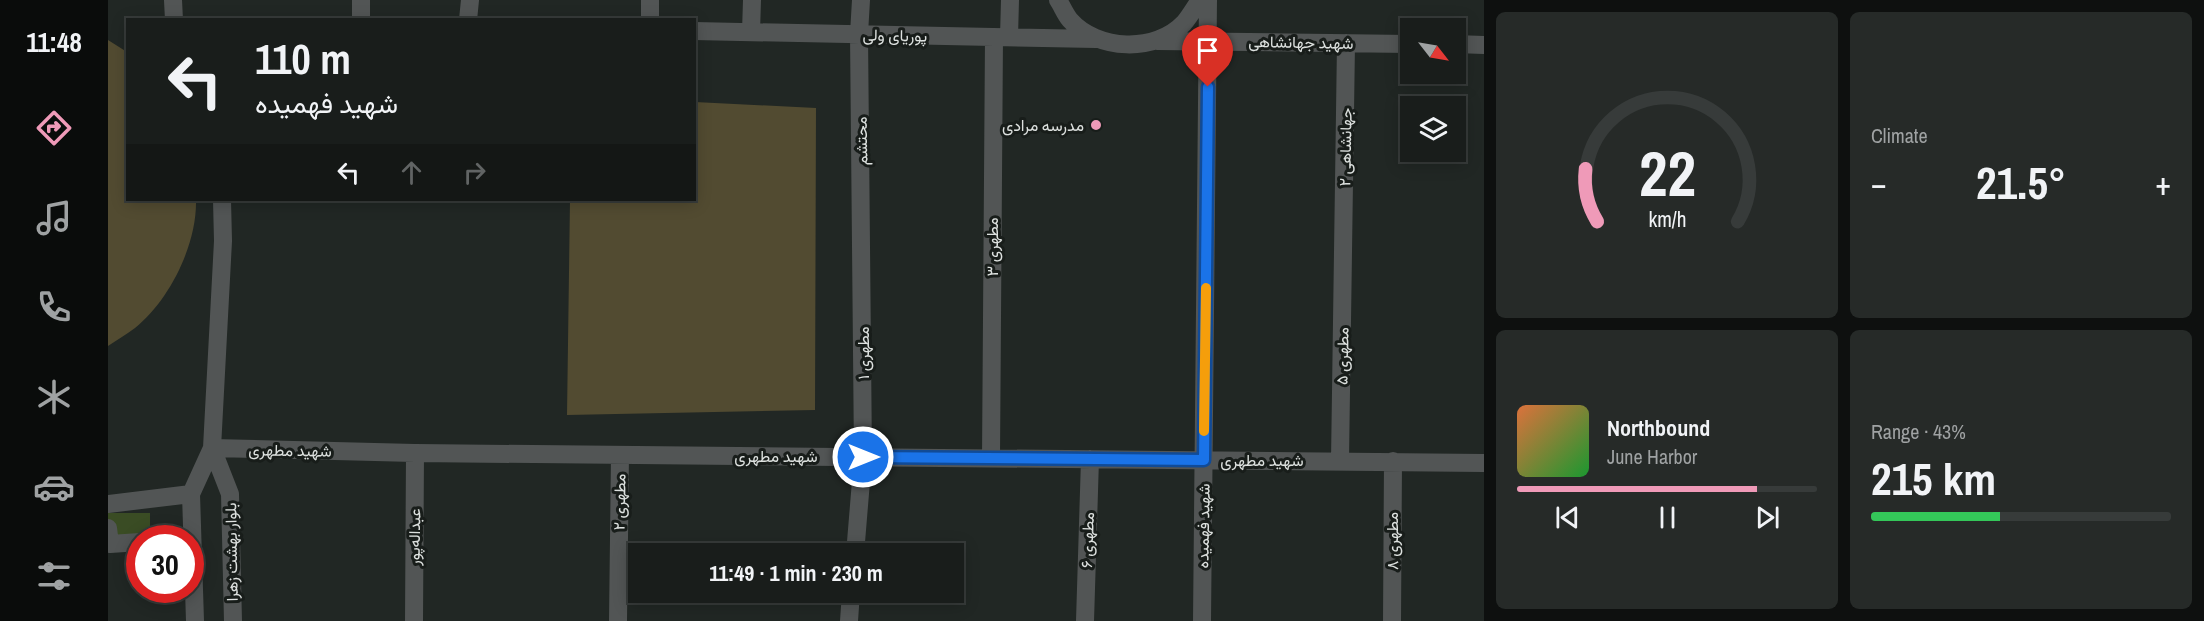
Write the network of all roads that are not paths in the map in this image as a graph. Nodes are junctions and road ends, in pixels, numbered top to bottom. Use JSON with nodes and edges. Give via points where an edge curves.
{"nodes":[{"id":1,"x":173,"y":0,"type":"edge"},
{"id":2,"x":361,"y":0,"type":"edge"},
{"id":3,"x":470,"y":0,"type":"edge"},
{"id":4,"x":651,"y":0,"type":"edge"},
{"id":5,"x":752,"y":0,"type":"edge"},
{"id":6,"x":861,"y":0,"type":"edge"},
{"id":7,"x":1010,"y":0,"type":"edge"},
{"id":8,"x":1058,"y":0,"type":"edge"},
{"id":9,"x":1200,"y":0,"type":"edge"},
{"id":10,"x":1208,"y":0,"type":"edge"},
{"id":11,"x":174,"y":18,"type":"edge"},
{"id":12,"x":361,"y":18,"type":"edge"},
{"id":13,"x":468,"y":18,"type":"edge"},
{"id":14,"x":650,"y":18,"type":"edge"},
{"id":15,"x":696,"y":31,"type":"edge"},
{"id":16,"x":751,"y":32,"type":"junction"},
{"id":17,"x":860,"y":34,"type":"junction"},
{"id":18,"x":1001,"y":37,"type":"junction"},
{"id":19,"x":1096,"y":39,"type":"junction"},
{"id":20,"x":1208,"y":40,"type":"junction"},
{"id":21,"x":1157,"y":41,"type":"junction"},
{"id":22,"x":1346,"y":43,"type":"junction"},
{"id":23,"x":1400,"y":44,"type":"edge"},
{"id":24,"x":1466,"y":44,"type":"edge"},
{"id":25,"x":1484,"y":45,"type":"edge"},
{"id":26,"x":222,"y":201,"type":"edge"},
{"id":27,"x":863,"y":249,"type":"joint"},
{"id":28,"x":1343,"y":252,"type":"joint"},
{"id":29,"x":212,"y":448,"type":"junction"},
{"id":30,"x":415,"y":453,"type":"junction"},
{"id":31,"x":620,"y":455,"type":"junction"},
{"id":32,"x":863,"y":457,"type":"junction"},
{"id":33,"x":991,"y":458,"type":"junction"},
{"id":34,"x":1090,"y":459,"type":"junction"},
{"id":35,"x":1204,"y":460,"type":"junction"},
{"id":36,"x":1340,"y":461,"type":"junction"},
{"id":37,"x":1393,"y":461,"type":"junction"},
{"id":38,"x":1484,"y":463,"type":"edge"},
{"id":39,"x":191,"y":494,"type":"junction"},
{"id":40,"x":108,"y":504,"type":"edge"},
{"id":41,"x":192,"y":525,"type":"edge"},
{"id":42,"x":108,"y":528,"type":"edge"},
{"id":43,"x":126,"y":543,"type":"edge"},
{"id":44,"x":856,"y":543,"type":"edge"},
{"id":45,"x":194,"y":603,"type":"edge"},
{"id":46,"x":850,"y":603,"type":"edge"},
{"id":47,"x":195,"y":621,"type":"edge"},
{"id":48,"x":233,"y":621,"type":"edge"},
{"id":49,"x":414,"y":621,"type":"edge"},
{"id":50,"x":618,"y":621,"type":"edge"},
{"id":51,"x":849,"y":621,"type":"edge"},
{"id":52,"x":1085,"y":621,"type":"edge"},
{"id":53,"x":1203,"y":621,"type":"edge"},
{"id":54,"x":1392,"y":621,"type":"edge"}],
"edges":[{"from":1,"to":11,"type":"street"},
{"from":2,"to":12,"type":"street"},
{"from":3,"to":13,"type":"street"},
{"from":4,"to":14,"type":"street"},
{"from":5,"to":16,"type":"street"},
{"from":6,"to":17,"type":"street","name":"محتشم"},
{"from":7,"to":18,"type":"street","name":"مطهری ۳"},
{"from":8,"to":19,"type":"street","via":[[1071,21]]},
{"from":9,"to":21,"type":"street","via":[[1183,24]]},
{"from":10,"to":20,"type":"street","name":"شهید فهمیده"},
{"from":15,"to":16,"type":"street","name":"پوریای ولی"},
{"from":16,"to":17,"type":"street","name":"پوریای ولی"},
{"from":17,"to":18,"type":"street","name":"پوریای ولی"},
{"from":17,"to":27,"type":"street","name":"محتشم"},
{"from":18,"to":19,"type":"street","name":"پوریای ولی"},
{"from":18,"to":33,"type":"street","name":"مطهری ۳"},
{"from":19,"to":21,"type":"street","name":"شهید جهانشاهی","via":[[1126,46]]},
{"from":20,"to":21,"type":"street","name":"شهید جهانشاهی"},
{"from":20,"to":22,"type":"street","name":"شهید جهانشاهی"},
{"from":20,"to":35,"type":"street","name":"شهید فهمیده"},
{"from":22,"to":23,"type":"street","name":"شهید جهانشاهی"},
{"from":22,"to":28,"type":"street","name":"جهانشاهی ۲"},
{"from":24,"to":25,"type":"street"},
{"from":26,"to":29,"type":"street"},
{"from":27,"to":32,"type":"street","name":"مطهری ۱"},
{"from":28,"to":36,"type":"street","name":"مطهری ۵"},
{"from":29,"to":30,"type":"street","name":"شهید مطهری"},
{"from":29,"to":39,"type":"street"},
{"from":29,"to":48,"type":"street","name":"بلوار بهشت زهرا","via":[[230,494]]},
{"from":30,"to":31,"type":"street","name":"شهید مطهری"},
{"from":30,"to":49,"type":"street","name":"عبداله‌پور"},
{"from":31,"to":32,"type":"street","name":"شهید مطهری"},
{"from":31,"to":50,"type":"street","name":"مطهری ۲"},
{"from":32,"to":33,"type":"street","name":"شهید مطهری"},
{"from":32,"to":44,"type":"street","name":"مطهری ۱"},
{"from":33,"to":34,"type":"street","name":"شهید مطهری"},
{"from":34,"to":35,"type":"street","name":"شهید مطهری"},
{"from":34,"to":52,"type":"street","name":"مطهری ۶"},
{"from":35,"to":36,"type":"street","name":"شهید مطهری"},
{"from":35,"to":53,"type":"street","name":"شهید فهمیده"},
{"from":36,"to":37,"type":"street","name":"شهید مطهری"},
{"from":37,"to":38,"type":"street","name":"شهید مطهری"},
{"from":37,"to":54,"type":"street","name":"مطهری ۸"},
{"from":39,"to":40,"type":"street"},
{"from":39,"to":41,"type":"street"},
{"from":42,"to":43,"type":"street","via":[[110,544]]},
{"from":45,"to":47,"type":"street"},
{"from":46,"to":51,"type":"street"}]}
